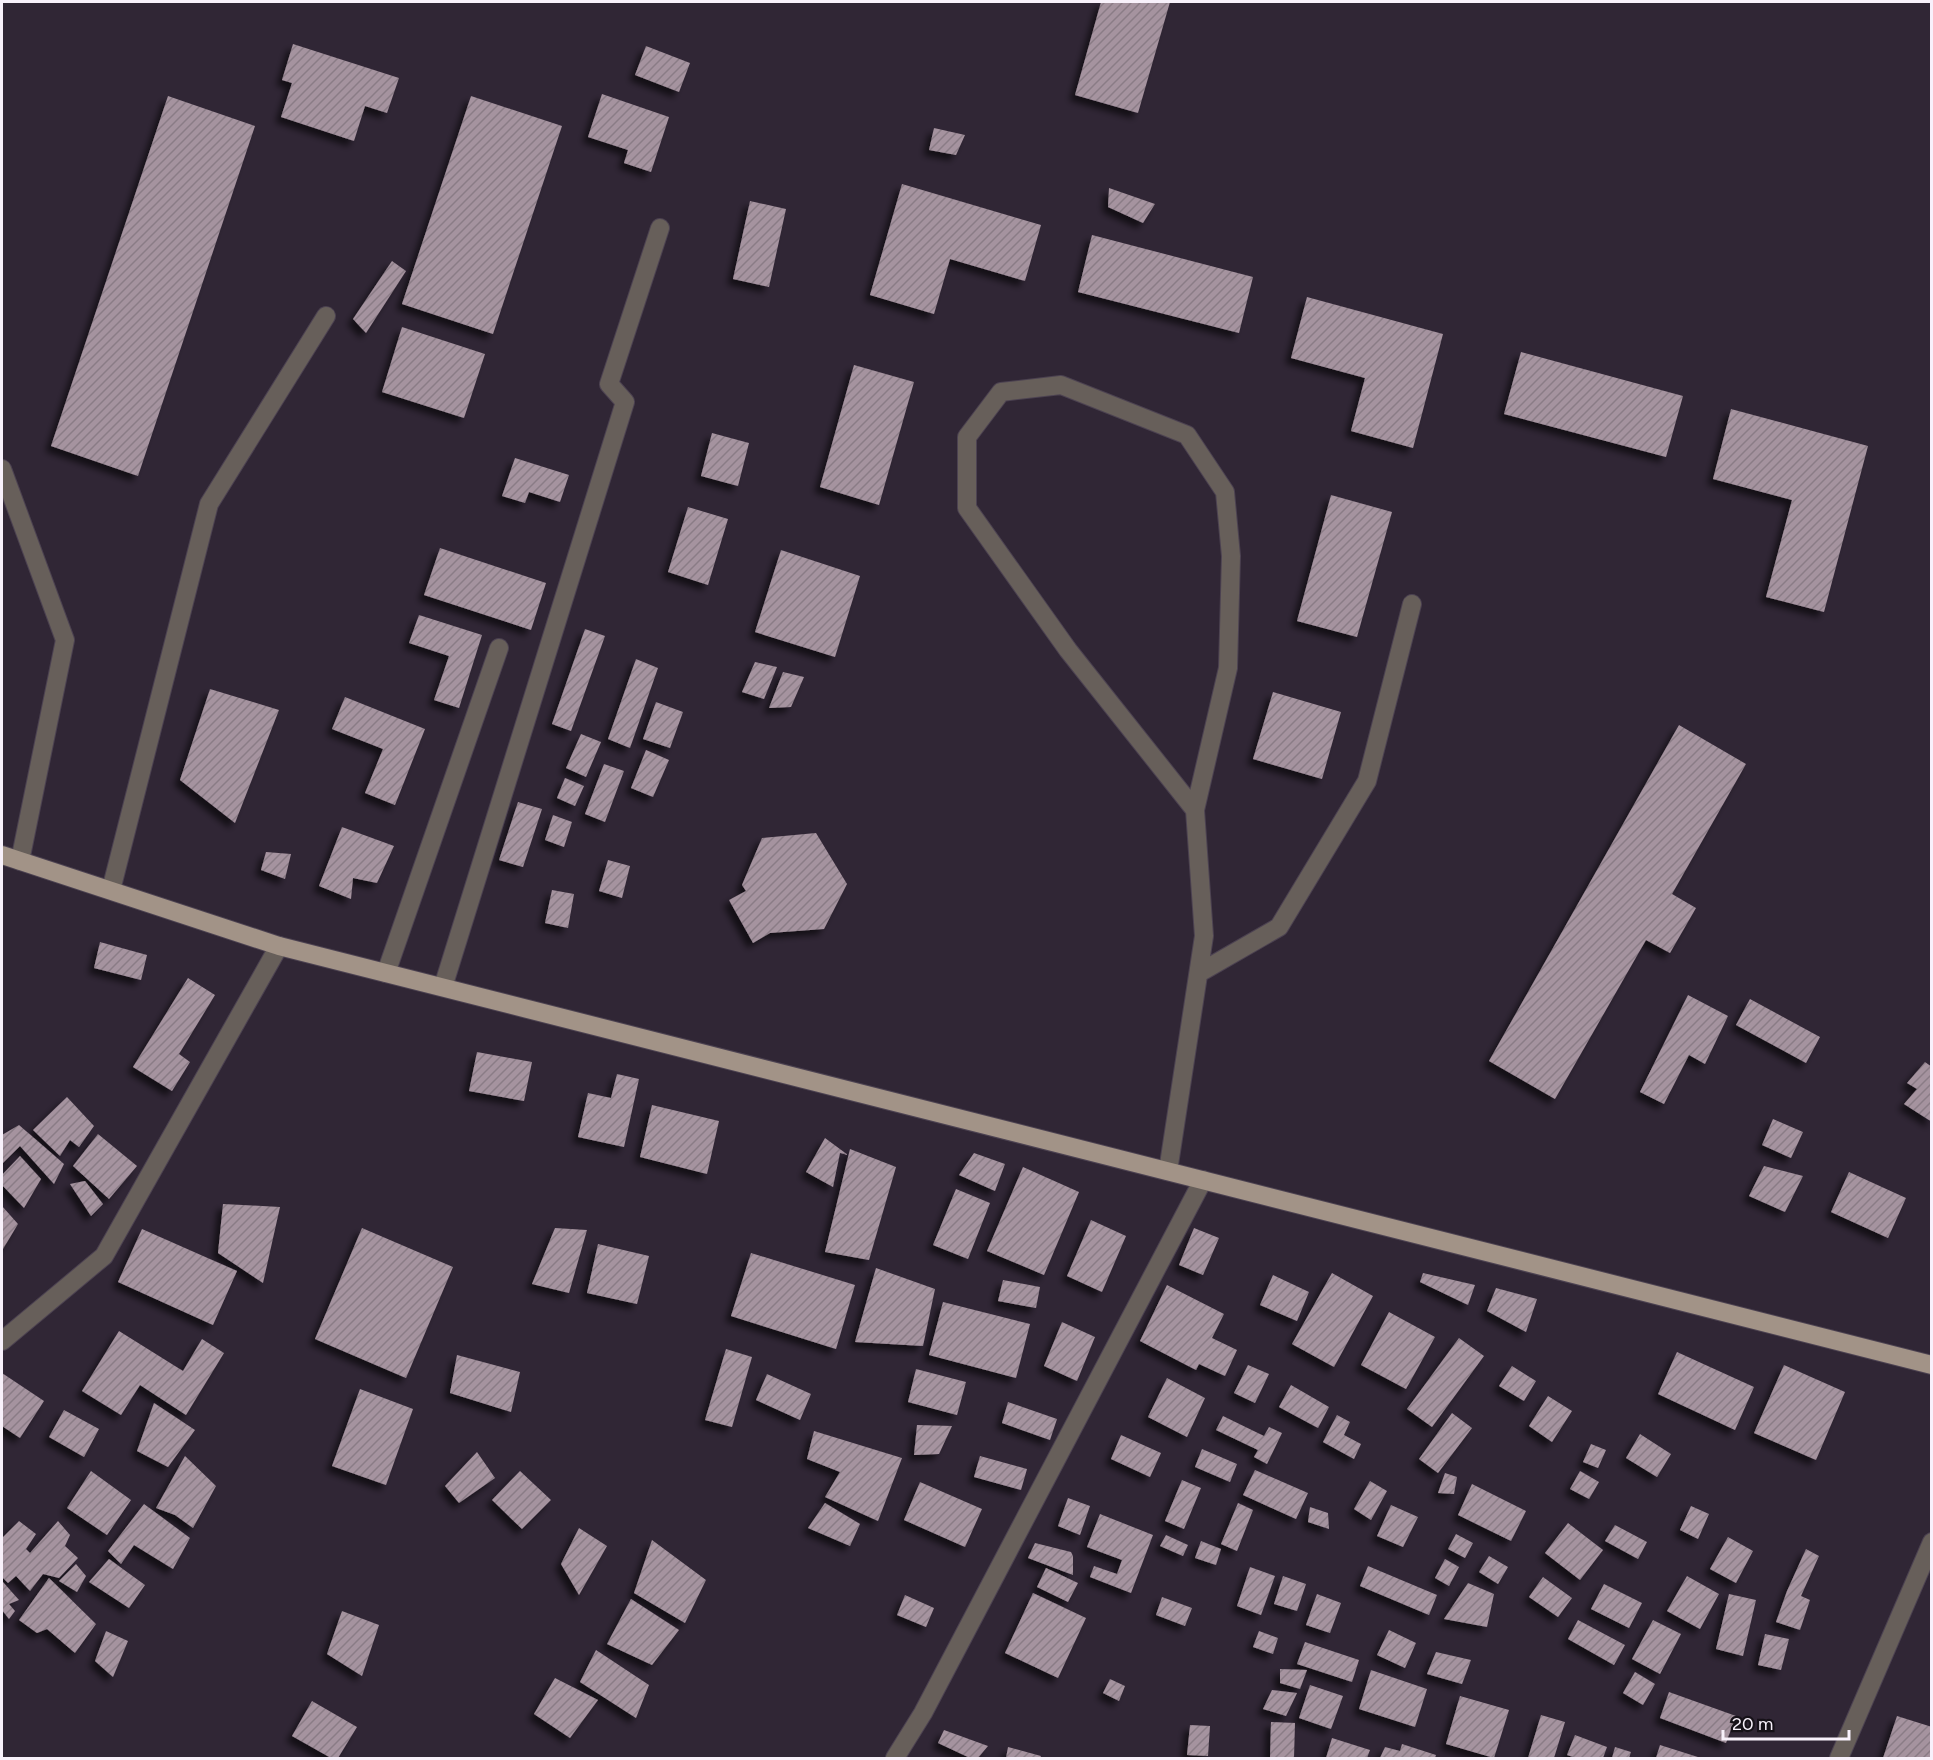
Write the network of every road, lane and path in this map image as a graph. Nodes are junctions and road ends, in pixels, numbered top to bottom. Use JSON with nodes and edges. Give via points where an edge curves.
{"nodes":[{"id":1,"x":660,"y":228,"type":"dead end"},
{"id":2,"x":326,"y":316,"type":"dead end"},
{"id":3,"x":2,"y":469,"type":"edge"},
{"id":4,"x":1412,"y":604,"type":"dead end"},
{"id":5,"x":499,"y":648,"type":"dead end"},
{"id":6,"x":1195,"y":810,"type":"junction"},
{"id":7,"x":2,"y":855,"type":"edge"},
{"id":8,"x":20,"y":861,"type":"junction"},
{"id":9,"x":111,"y":890,"type":"junction"},
{"id":10,"x":279,"y":946,"type":"junction"},
{"id":11,"x":386,"y":973,"type":"junction"},
{"id":12,"x":1199,"y":973,"type":"junction"},
{"id":13,"x":443,"y":987,"type":"junction"},
{"id":14,"x":1168,"y":1171,"type":"junction"},
{"id":15,"x":1203,"y":1180,"type":"junction"},
{"id":16,"x":2,"y":1341,"type":"edge"},
{"id":17,"x":1932,"y":1365,"type":"edge"},
{"id":18,"x":1932,"y":1542,"type":"edge"},
{"id":19,"x":1927,"y":1562,"type":"edge"},
{"id":20,"x":895,"y":1758,"type":"edge"},
{"id":21,"x":1839,"y":1758,"type":"edge"}],
"edges":[{"from":1,"to":13,"type":"street","via":[[609,384],[625,402]]},
{"from":2,"to":9,"type":"street","via":[[208,504]]},
{"from":3,"to":8,"type":"street","via":[[65,640]]},
{"from":4,"to":12,"type":"street","via":[[1367,781],[1279,927]]},
{"from":5,"to":11,"type":"street"},
{"from":6,"to":6,"type":"street","via":[[1068,650],[967,508],[968,437],[1001,392],[1061,385],[1188,435],[1225,492],[1231,556],[1228,668]]},
{"from":6,"to":12,"type":"street","via":[[1204,936]]},
{"from":7,"to":8,"type":"main road"},
{"from":8,"to":9,"type":"main road"},
{"from":9,"to":10,"type":"main road"},
{"from":10,"to":11,"type":"main road"},
{"from":10,"to":16,"type":"street","via":[[104,1256]]},
{"from":11,"to":13,"type":"main road"},
{"from":12,"to":14,"type":"street"},
{"from":13,"to":14,"type":"main road"},
{"from":14,"to":15,"type":"main road"},
{"from":15,"to":17,"type":"main road"},
{"from":15,"to":20,"type":"street","via":[[934,1692]]},
{"from":18,"to":19,"type":"street"},
{"from":19,"to":21,"type":"street"}]}
